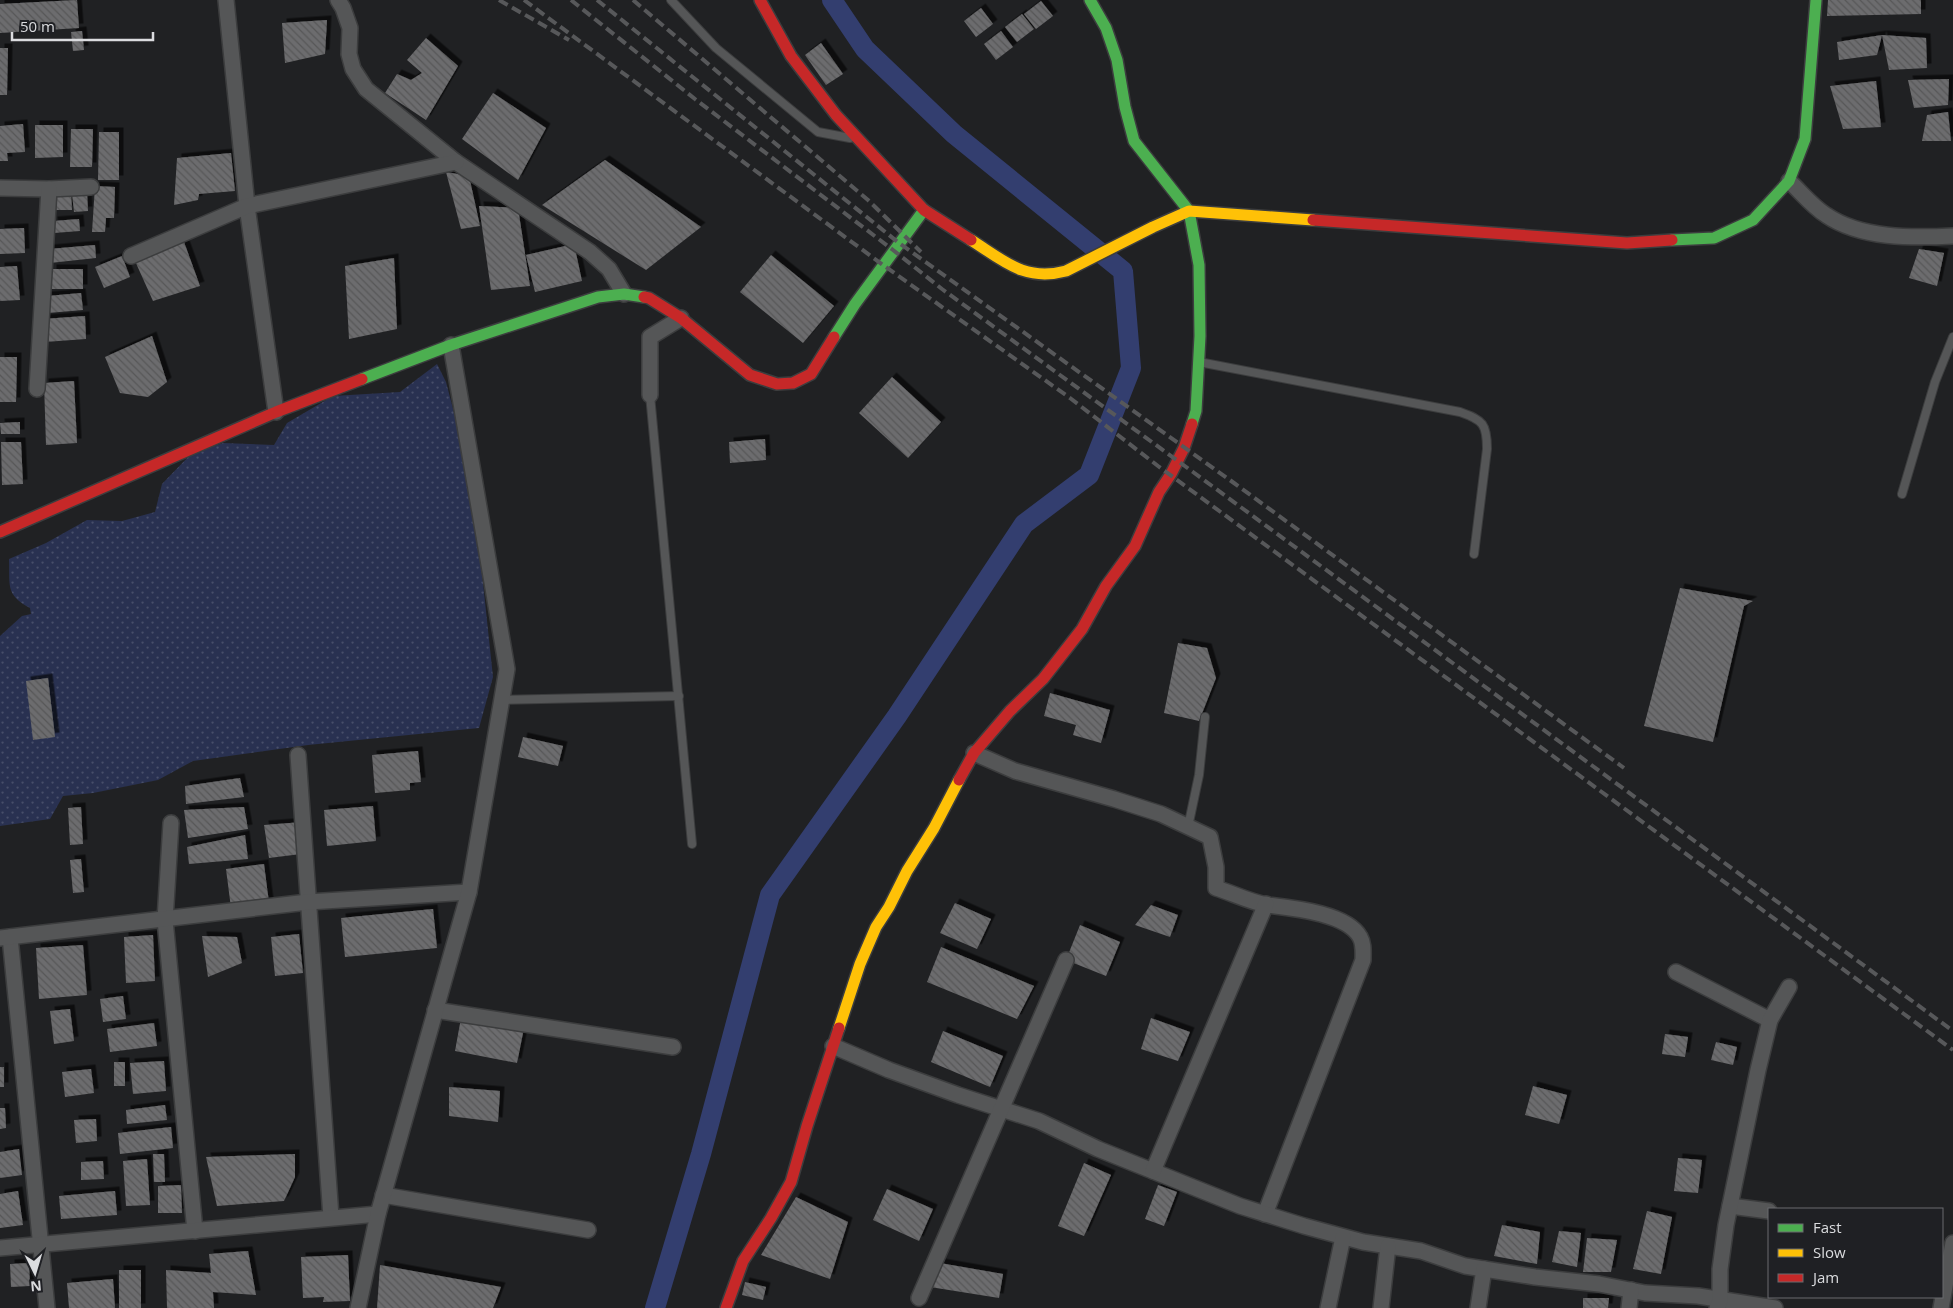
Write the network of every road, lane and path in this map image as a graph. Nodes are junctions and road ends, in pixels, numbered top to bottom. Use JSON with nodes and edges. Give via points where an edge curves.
{"nodes":[{"id":1,"x":226,"y":0,"type":"edge"},
{"id":2,"x":338,"y":0,"type":"edge"},
{"id":3,"x":671,"y":0,"type":"edge"},
{"id":4,"x":760,"y":0,"type":"edge"},
{"id":5,"x":1090,"y":0,"type":"edge"},
{"id":6,"x":1816,"y":0,"type":"edge"},
{"id":7,"x":859,"y":140,"type":"junction"},
{"id":8,"x":456,"y":162,"type":"junction"},
{"id":9,"x":1789,"y":181,"type":"junction"},
{"id":10,"x":90,"y":187,"type":"dead end"},
{"id":11,"x":0,"y":188,"type":"edge"},
{"id":12,"x":49,"y":189,"type":"junction"},
{"id":13,"x":247,"y":206,"type":"junction"},
{"id":14,"x":924,"y":210,"type":"junction"},
{"id":15,"x":1189,"y":211,"type":"junction"},
{"id":16,"x":1953,"y":236,"type":"edge"},
{"id":17,"x":131,"y":256,"type":"dead end"},
{"id":18,"x":624,"y":294,"type":"junction"},
{"id":19,"x":681,"y":318,"type":"junction"},
{"id":20,"x":1953,"y":338,"type":"edge"},
{"id":21,"x":451,"y":345,"type":"junction"},
{"id":22,"x":1198,"y":362,"type":"junction"},
{"id":23,"x":37,"y":389,"type":"dead end"},
{"id":24,"x":650,"y":395,"type":"joint"},
{"id":25,"x":276,"y":412,"type":"junction"},
{"id":26,"x":1902,"y":494,"type":"dead end"},
{"id":27,"x":0,"y":532,"type":"edge"},
{"id":28,"x":1474,"y":554,"type":"dead end"},
{"id":29,"x":679,"y":696,"type":"junction"},
{"id":30,"x":502,"y":700,"type":"junction"},
{"id":31,"x":1205,"y":717,"type":"dead end"},
{"id":32,"x":974,"y":753,"type":"junction"},
{"id":33,"x":298,"y":755,"type":"dead end"},
{"id":34,"x":170,"y":823,"type":"dead end"},
{"id":35,"x":1188,"y":826,"type":"junction"},
{"id":36,"x":692,"y":844,"type":"dead end"},
{"id":37,"x":469,"y":892,"type":"junction"},
{"id":38,"x":308,"y":902,"type":"junction"},
{"id":39,"x":1266,"y":904,"type":"junction"},
{"id":40,"x":165,"y":920,"type":"junction"},
{"id":41,"x":5,"y":938,"type":"edge"},
{"id":42,"x":1066,"y":960,"type":"dead end"},
{"id":43,"x":1676,"y":972,"type":"dead end"},
{"id":44,"x":1789,"y":987,"type":"dead end"},
{"id":45,"x":435,"y":1010,"type":"junction"},
{"id":46,"x":1770,"y":1020,"type":"junction"},
{"id":47,"x":833,"y":1046,"type":"junction"},
{"id":48,"x":673,"y":1047,"type":"dead end"},
{"id":49,"x":1001,"y":1109,"type":"junction"},
{"id":50,"x":1153,"y":1171,"type":"junction"},
{"id":51,"x":383,"y":1196,"type":"junction"},
{"id":52,"x":1730,"y":1206,"type":"junction"},
{"id":53,"x":1768,"y":1211,"type":"edge"},
{"id":54,"x":378,"y":1214,"type":"junction"},
{"id":55,"x":1265,"y":1214,"type":"junction"},
{"id":56,"x":330,"y":1217,"type":"junction"},
{"id":57,"x":195,"y":1230,"type":"junction"},
{"id":58,"x":588,"y":1230,"type":"dead end"},
{"id":59,"x":1343,"y":1236,"type":"junction"},
{"id":60,"x":1953,"y":1243,"type":"edge"},
{"id":61,"x":42,"y":1244,"type":"junction"},
{"id":62,"x":1388,"y":1246,"type":"junction"},
{"id":63,"x":0,"y":1248,"type":"edge"},
{"id":64,"x":1484,"y":1268,"type":"junction"},
{"id":65,"x":1631,"y":1290,"type":"junction"},
{"id":66,"x":1943,"y":1297,"type":"edge"},
{"id":67,"x":919,"y":1298,"type":"dead end"},
{"id":68,"x":1718,"y":1304,"type":"edge"},
{"id":69,"x":47,"y":1308,"type":"edge"},
{"id":70,"x":358,"y":1308,"type":"edge"},
{"id":71,"x":726,"y":1308,"type":"edge"},
{"id":72,"x":1328,"y":1308,"type":"edge"},
{"id":73,"x":1381,"y":1308,"type":"edge"},
{"id":74,"x":1478,"y":1308,"type":"edge"},
{"id":75,"x":1629,"y":1308,"type":"edge"},
{"id":76,"x":1774,"y":1308,"type":"edge"}],
"edges":[{"from":1,"to":13,"type":"street"},
{"from":2,"to":8,"type":"street","via":[[350,28],[349,54],[353,69],[366,90]]},
{"from":3,"to":7,"type":"lane","via":[[716,48],[818,132]]},
{"from":4,"to":7,"type":"street","via":[[792,56]]},
{"from":5,"to":15,"type":"street","via":[[1106,28],[1117,60],[1134,141]]},
{"from":6,"to":9,"type":"street","via":[[1805,139]]},
{"from":7,"to":14,"type":"street"},
{"from":8,"to":13,"type":"street"},
{"from":8,"to":18,"type":"street","via":[[590,252],[609,269]]},
{"from":9,"to":15,"type":"street","via":[[1753,220],[1714,238],[1627,243]]},
{"from":9,"to":16,"type":"street","via":[[1825,214],[1849,227],[1888,235]]},
{"from":10,"to":12,"type":"street"},
{"from":11,"to":12,"type":"street"},
{"from":12,"to":23,"type":"street"},
{"from":13,"to":17,"type":"street"},
{"from":13,"to":25,"type":"street"},
{"from":14,"to":15,"type":"street","via":[[1012,266],[1031,274],[1051,275],[1066,271]]},
{"from":14,"to":19,"type":"street","via":[[855,304],[811,374],[793,383],[777,384],[750,375]]},
{"from":15,"to":22,"type":"street","via":[[1199,265]]},
{"from":18,"to":19,"type":"street","via":[[648,298]]},
{"from":18,"to":21,"type":"street","via":[[598,297]]},
{"from":19,"to":24,"type":"street","via":[[650,337]]},
{"from":20,"to":26,"type":"lane","via":[[1935,382]]},
{"from":21,"to":25,"type":"street"},
{"from":21,"to":30,"type":"street","via":[[507,670]]},
{"from":22,"to":28,"type":"lane","via":[[1460,412],[1477,418],[1487,434],[1487,449]]},
{"from":22,"to":32,"type":"street","via":[[1196,411],[1184,448],[1134,546],[1082,629],[1043,679]]},
{"from":24,"to":29,"type":"lane"},
{"from":25,"to":27,"type":"street"},
{"from":29,"to":30,"type":"lane"},
{"from":29,"to":36,"type":"lane"},
{"from":30,"to":37,"type":"street"},
{"from":31,"to":35,"type":"lane","via":[[1199,776]]},
{"from":32,"to":35,"type":"street","via":[[1015,771],[1114,799]]},
{"from":32,"to":47,"type":"street","via":[[876,926]]},
{"from":33,"to":38,"type":"street"},
{"from":34,"to":40,"type":"street"},
{"from":35,"to":39,"type":"street","via":[[1210,837],[1216,866],[1216,888]]},
{"from":37,"to":38,"type":"street"},
{"from":37,"to":45,"type":"street"},
{"from":38,"to":40,"type":"street"},
{"from":38,"to":56,"type":"street"},
{"from":39,"to":50,"type":"street"},
{"from":39,"to":55,"type":"street","via":[[1289,906],[1343,921],[1359,935],[1363,944],[1363,960]]},
{"from":40,"to":41,"type":"street"},
{"from":40,"to":57,"type":"street"},
{"from":41,"to":61,"type":"street"},
{"from":42,"to":49,"type":"street"},
{"from":43,"to":46,"type":"street"},
{"from":44,"to":46,"type":"street"},
{"from":45,"to":48,"type":"street"},
{"from":45,"to":51,"type":"street"},
{"from":46,"to":52,"type":"street"},
{"from":47,"to":49,"type":"street","via":[[889,1070]]},
{"from":47,"to":71,"type":"street","via":[[791,1182],[743,1261]]},
{"from":49,"to":50,"type":"street","via":[[1039,1121]]},
{"from":49,"to":67,"type":"street"},
{"from":50,"to":55,"type":"street"},
{"from":51,"to":54,"type":"street"},
{"from":51,"to":58,"type":"street"},
{"from":52,"to":53,"type":"street"},
{"from":52,"to":68,"type":"street"},
{"from":54,"to":56,"type":"street"},
{"from":54,"to":70,"type":"street"},
{"from":55,"to":59,"type":"street"},
{"from":56,"to":57,"type":"street"},
{"from":57,"to":61,"type":"street"},
{"from":59,"to":62,"type":"street"},
{"from":59,"to":72,"type":"street"},
{"from":60,"to":66,"type":"street"},
{"from":61,"to":63,"type":"street"},
{"from":61,"to":69,"type":"street"},
{"from":62,"to":64,"type":"street","via":[[1420,1250],[1465,1266]]},
{"from":62,"to":73,"type":"street"},
{"from":64,"to":65,"type":"street"},
{"from":64,"to":74,"type":"street"},
{"from":65,"to":68,"type":"street","via":[[1698,1296]]},
{"from":65,"to":75,"type":"street"},
{"from":68,"to":76,"type":"street"}]}
